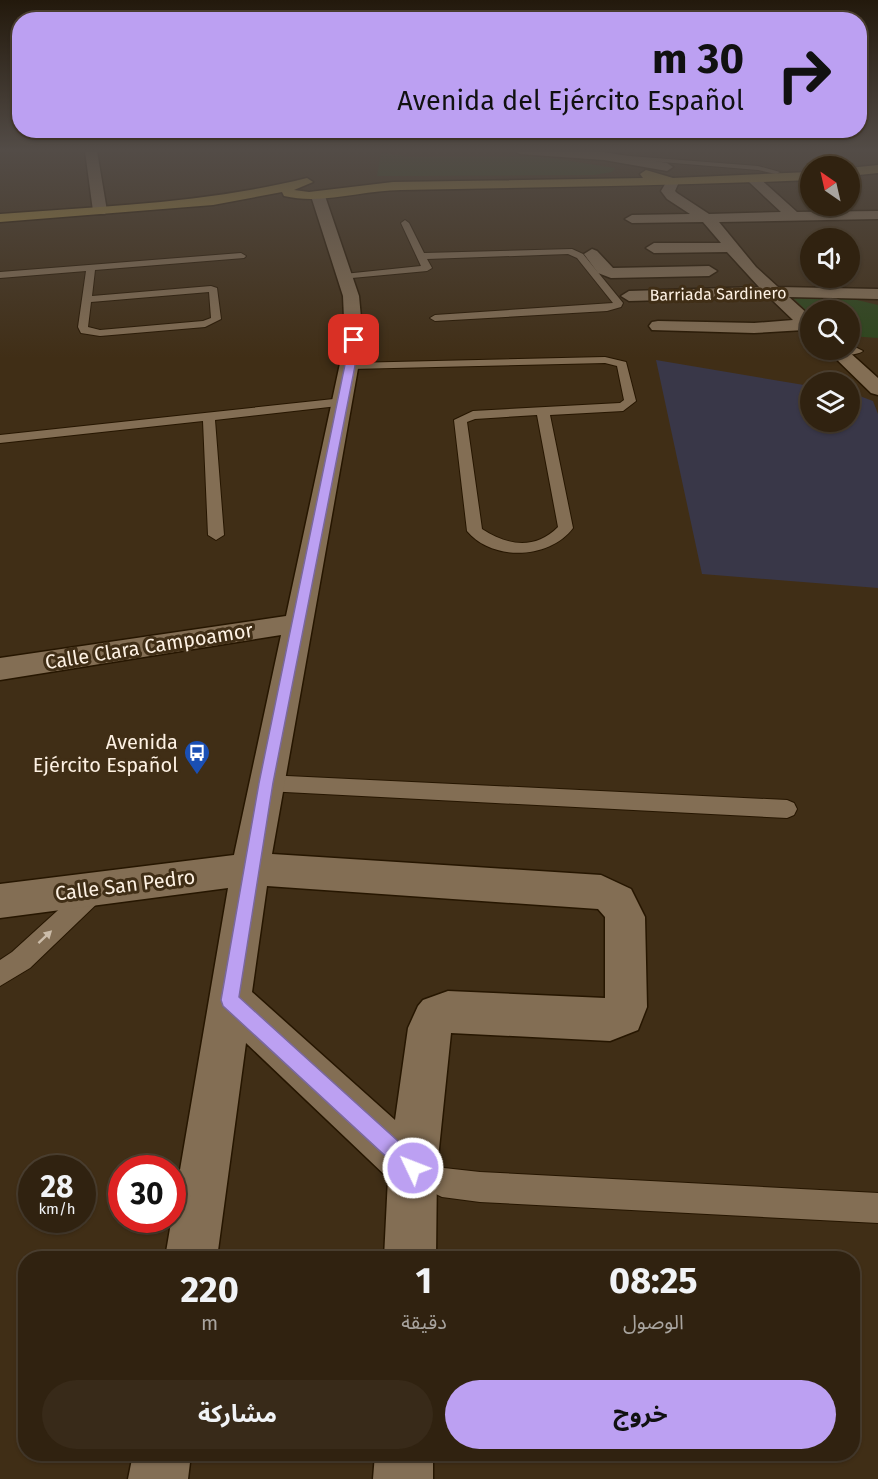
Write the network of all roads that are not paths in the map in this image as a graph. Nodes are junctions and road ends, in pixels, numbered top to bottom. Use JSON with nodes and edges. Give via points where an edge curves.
{"nodes":[{"id":1,"x":61,"y":220,"type":"edge"},
{"id":2,"x":324,"y":220,"type":"edge"},
{"id":3,"x":671,"y":220,"type":"edge"},
{"id":4,"x":709,"y":220,"type":"edge"},
{"id":5,"x":854,"y":220,"type":"edge"},
{"id":6,"x":635,"y":221,"type":"dead end"},
{"id":7,"x":405,"y":223,"type":"dead end"},
{"id":8,"x":878,"y":224,"type":"edge"},
{"id":9,"x":0,"y":225,"type":"edge"},
{"id":10,"x":654,"y":248,"type":"dead end"},
{"id":11,"x":732,"y":250,"type":"junction"},
{"id":12,"x":592,"y":254,"type":"dead end"},
{"id":13,"x":759,"y":254,"type":"dead end"},
{"id":14,"x":241,"y":256,"type":"dead end"},
{"id":15,"x":422,"y":256,"type":"junction"},
{"id":16,"x":73,"y":259,"type":"dead end"},
{"id":17,"x":0,"y":265,"type":"edge"},
{"id":18,"x":91,"y":268,"type":"junction"},
{"id":19,"x":750,"y":270,"type":"junction"},
{"id":20,"x":0,"y":275,"type":"edge"},
{"id":21,"x":344,"y":277,"type":"junction"},
{"id":22,"x":773,"y":292,"type":"junction"},
{"id":23,"x":878,"y":294,"type":"edge"},
{"id":24,"x":629,"y":296,"type":"dead end"},
{"id":25,"x":87,"y":299,"type":"junction"},
{"id":26,"x":800,"y":317,"type":"edge"},
{"id":27,"x":435,"y":318,"type":"dead end"},
{"id":28,"x":800,"y":325,"type":"edge"},
{"id":29,"x":658,"y":326,"type":"dead end"},
{"id":30,"x":853,"y":360,"type":"edge"},
{"id":31,"x":351,"y":366,"type":"junction"},
{"id":32,"x":878,"y":389,"type":"edge"},
{"id":33,"x":343,"y":402,"type":"junction"},
{"id":34,"x":543,"y":412,"type":"junction"},
{"id":35,"x":209,"y":417,"type":"junction"},
{"id":36,"x":0,"y":439,"type":"edge"},
{"id":37,"x":216,"y":535,"type":"dead end"},
{"id":38,"x":299,"y":623,"type":"junction"},
{"id":39,"x":0,"y":669,"type":"edge"},
{"id":40,"x":266,"y":783,"type":"junction"},
{"id":41,"x":787,"y":809,"type":"dead end"},
{"id":42,"x":250,"y":869,"type":"junction"},
{"id":43,"x":98,"y":889,"type":"junction"},
{"id":44,"x":0,"y":901,"type":"edge"},
{"id":45,"x":0,"y":974,"type":"edge"},
{"id":46,"x":230,"y":1000,"type":"junction"},
{"id":47,"x":413,"y":1168,"type":"junction"},
{"id":48,"x":878,"y":1208,"type":"edge"},
{"id":49,"x":192,"y":1251,"type":"edge"},
{"id":50,"x":410,"y":1251,"type":"edge"},
{"id":51,"x":161,"y":1461,"type":"edge"},
{"id":52,"x":404,"y":1461,"type":"edge"},
{"id":53,"x":158,"y":1479,"type":"edge"},
{"id":54,"x":404,"y":1479,"type":"edge"}],
"edges":[{"from":1,"to":9,"type":"highway"},
{"from":2,"to":21,"type":"street"},
{"from":3,"to":6,"type":"street"},
{"from":4,"to":11,"type":"street"},
{"from":5,"to":8,"type":"street"},
{"from":7,"to":15,"type":"lane"},
{"from":10,"to":11,"type":"street"},
{"from":11,"to":13,"type":"street"},
{"from":11,"to":19,"type":"street"},
{"from":12,"to":19,"type":"street","name":"Barriada Sardinero","via":[[611,273]]},
{"from":14,"to":18,"type":"lane"},
{"from":15,"to":21,"type":"lane","via":[[428,265],[422,270]]},
{"from":15,"to":27,"type":"lane","via":[[568,251],[580,256],[618,303],[607,308]]},
{"from":16,"to":17,"type":"lane"},
{"from":18,"to":20,"type":"lane"},
{"from":18,"to":25,"type":"lane"},
{"from":19,"to":22,"type":"street"},
{"from":21,"to":31,"type":"street","via":[[354,317]]},
{"from":22,"to":23,"type":"street","name":"Barriada Sardinero"},
{"from":22,"to":24,"type":"street","name":"Barriada Sardinero"},
{"from":22,"to":26,"type":"street"},
{"from":25,"to":25,"type":"lane","via":[[83,327],[91,333],[205,324],[216,319],[211,288]]},
{"from":28,"to":29,"type":"street"},
{"from":30,"to":32,"type":"street"},
{"from":31,"to":33,"type":"street"},
{"from":31,"to":34,"type":"lane","via":[[605,360],[622,364],[630,401],[623,407]]},
{"from":33,"to":35,"type":"lane"},
{"from":33,"to":38,"type":"street"},
{"from":34,"to":34,"type":"lane","via":[[473,415],[460,420],[473,524],[475,531],[490,542],[513,548],[537,548],[556,540],[566,528]]},
{"from":35,"to":36,"type":"lane"},
{"from":35,"to":37,"type":"lane"},
{"from":38,"to":39,"type":"street","name":"Calle Clara Campoamor"},
{"from":38,"to":40,"type":"street"},
{"from":40,"to":41,"type":"lane"},
{"from":40,"to":42,"type":"street"},
{"from":42,"to":43,"type":"street","name":"Calle San Pedro"},
{"from":42,"to":46,"type":"street"},
{"from":42,"to":47,"type":"street","name":"Calle San Pedro","via":[[601,892],[614,896],[622,905],[627,1007],[620,1018],[448,1012],[433,1020]]},
{"from":43,"to":44,"type":"street","name":"Calle San Pedro"},
{"from":45,"to":43,"type":"lane","one_way":true,"via":[[21,960]]},
{"from":46,"to":47,"type":"street"},
{"from":46,"to":49,"type":"street"},
{"from":47,"to":48,"type":"lane","via":[[442,1182],[480,1186]]},
{"from":47,"to":50,"type":"street"},
{"from":51,"to":53,"type":"street"},
{"from":52,"to":54,"type":"street"}]}
